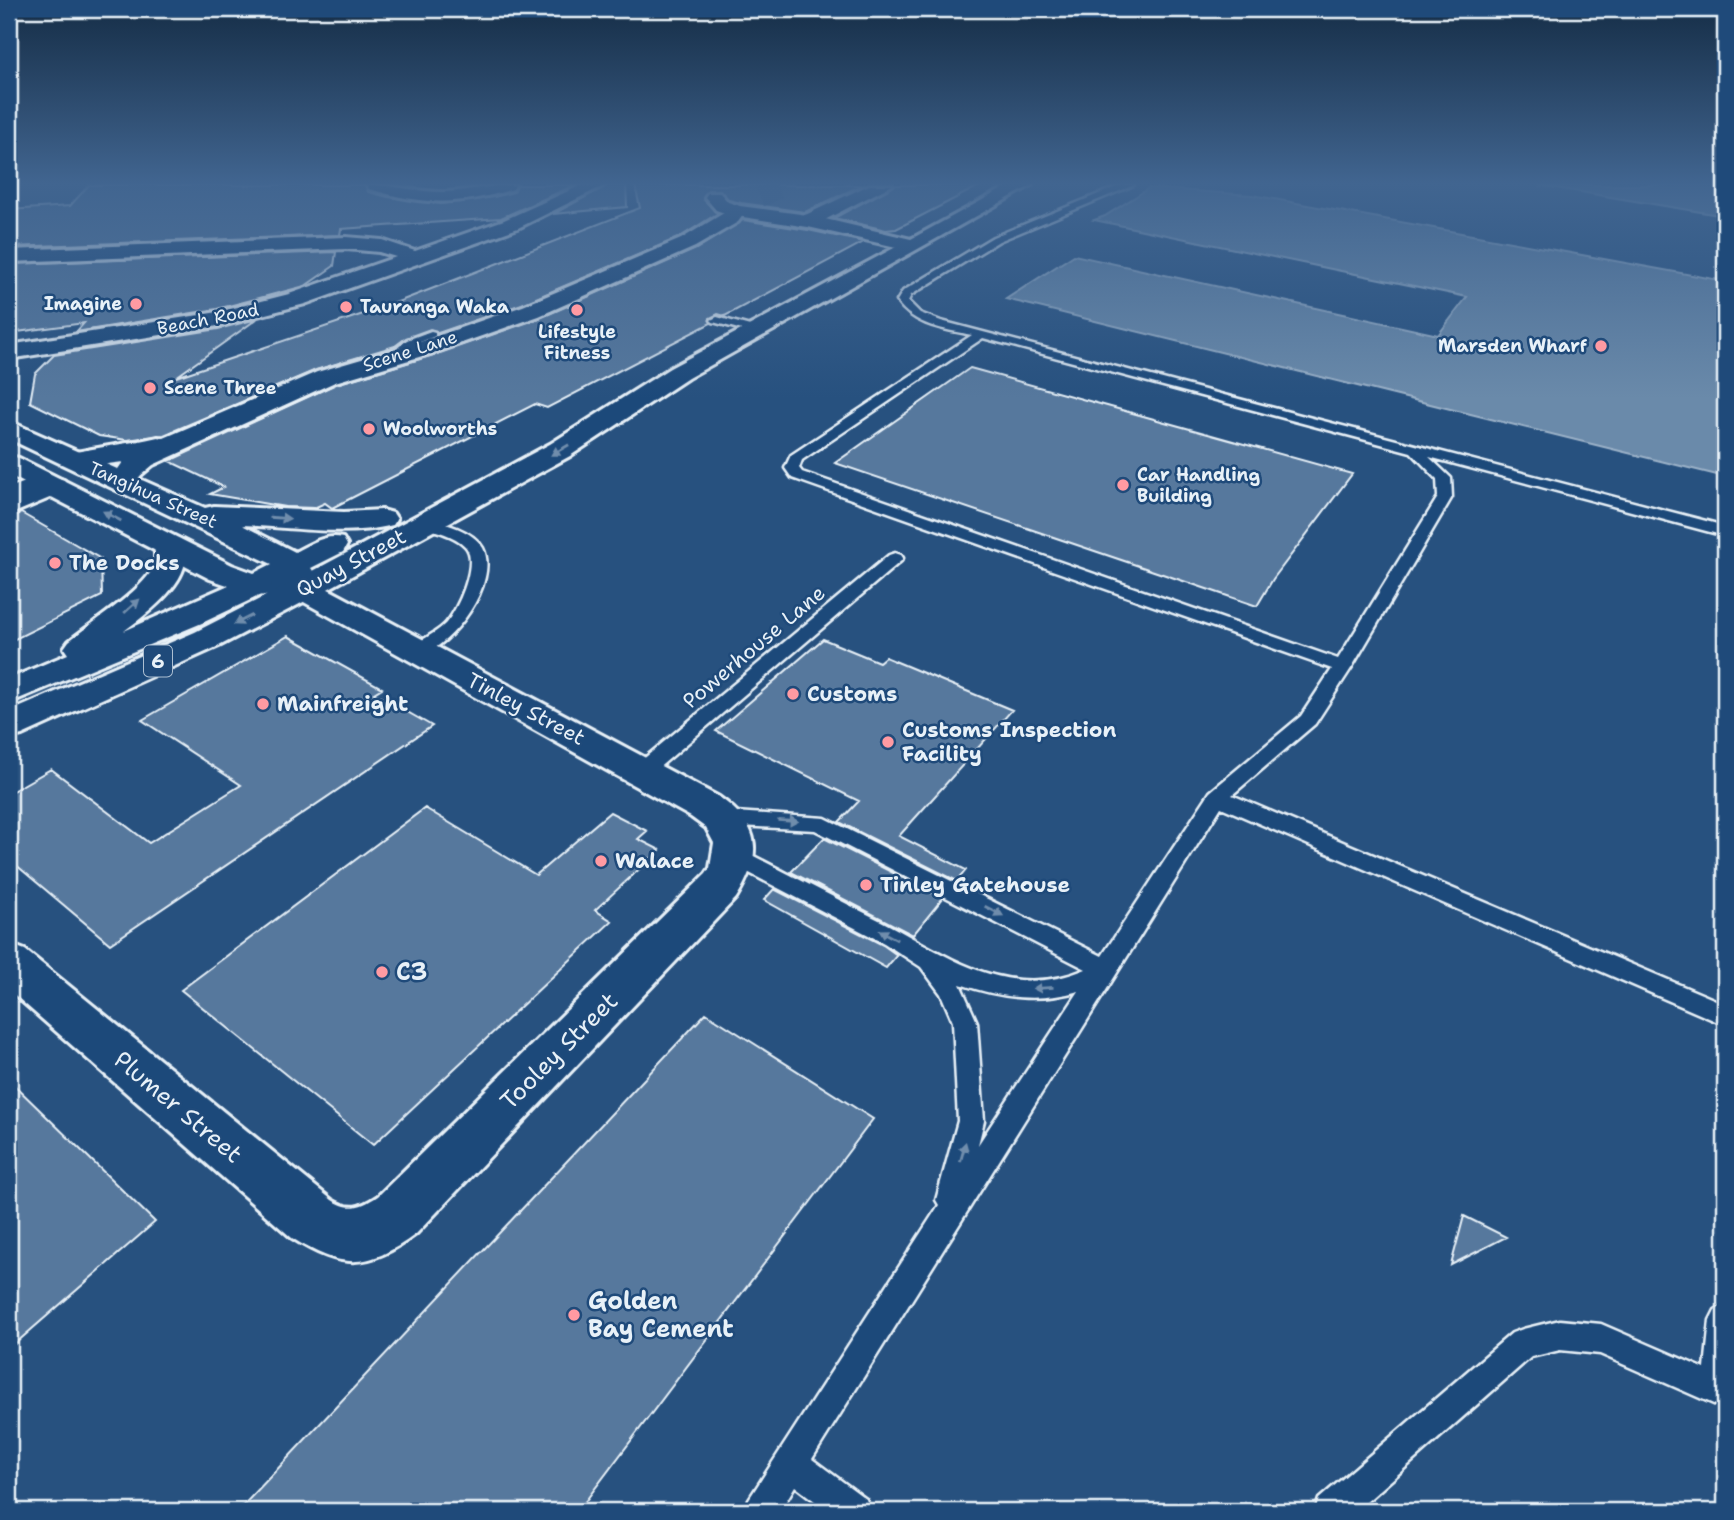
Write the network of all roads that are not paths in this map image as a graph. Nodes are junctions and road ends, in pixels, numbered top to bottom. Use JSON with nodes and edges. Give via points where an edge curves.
{"nodes":[{"id":1,"x":411,"y":256,"type":"edge"},
{"id":2,"x":423,"y":256,"type":"edge"},
{"id":3,"x":653,"y":256,"type":"edge"},
{"id":4,"x":893,"y":256,"type":"edge"},
{"id":5,"x":968,"y":256,"type":"edge"},
{"id":6,"x":417,"y":258,"type":"junction"},
{"id":7,"x":717,"y":320,"type":"dead end"},
{"id":8,"x":757,"y":331,"type":"junction"},
{"id":9,"x":431,"y":334,"type":"dead end"},
{"id":10,"x":981,"y":334,"type":"junction"},
{"id":11,"x":9,"y":352,"type":"edge"},
{"id":12,"x":394,"y":356,"type":"junction"},
{"id":13,"x":679,"y":373,"type":"junction"},
{"id":14,"x":9,"y":429,"type":"edge"},
{"id":15,"x":194,"y":434,"type":"junction"},
{"id":16,"x":1410,"y":448,"type":"junction"},
{"id":17,"x":77,"y":460,"type":"junction"},
{"id":18,"x":9,"y":464,"type":"edge"},
{"id":19,"x":123,"y":482,"type":"junction"},
{"id":20,"x":48,"y":483,"type":"junction"},
{"id":21,"x":9,"y":493,"type":"edge"},
{"id":22,"x":9,"y":506,"type":"edge"},
{"id":23,"x":198,"y":514,"type":"junction"},
{"id":24,"x":382,"y":519,"type":"junction"},
{"id":25,"x":426,"y":523,"type":"junction"},
{"id":26,"x":1725,"y":531,"type":"edge"},
{"id":27,"x":169,"y":546,"type":"junction"},
{"id":28,"x":895,"y":558,"type":"dead end"},
{"id":29,"x":299,"y":577,"type":"junction"},
{"id":30,"x":256,"y":585,"type":"junction"},
{"id":31,"x":418,"y":651,"type":"junction"},
{"id":32,"x":1343,"y":667,"type":"junction"},
{"id":33,"x":25,"y":686,"type":"edge"},
{"id":34,"x":9,"y":726,"type":"edge"},
{"id":35,"x":642,"y":771,"type":"junction"},
{"id":36,"x":1217,"y":797,"type":"junction"},
{"id":37,"x":730,"y":839,"type":"junction"},
{"id":38,"x":929,"y":960,"type":"junction"},
{"id":39,"x":9,"y":962,"type":"edge"},
{"id":40,"x":1108,"y":969,"type":"junction"},
{"id":41,"x":1725,"y":1015,"type":"edge"},
{"id":42,"x":946,"y":1218,"type":"junction"},
{"id":43,"x":355,"y":1237,"type":"joint"},
{"id":44,"x":1725,"y":1320,"type":"edge"},
{"id":45,"x":1721,"y":1392,"type":"edge"},
{"id":46,"x":793,"y":1464,"type":"junction"},
{"id":47,"x":761,"y":1511,"type":"edge"},
{"id":48,"x":854,"y":1511,"type":"edge"},
{"id":49,"x":1331,"y":1511,"type":"edge"}],
"edges":[{"from":1,"to":6,"type":"main road"},
{"from":2,"to":6,"type":"main road","name":"Beach Road"},
{"from":3,"to":12,"type":"main road","name":"Scene Lane","via":[[531,311]]},
{"from":4,"to":8,"type":"main road","name":"Quay Street","number":"6"},
{"from":5,"to":10,"type":"lane","via":[[907,293],[902,301],[907,311],[923,318]]},
{"from":6,"to":11,"type":"main road","name":"Beach Road","via":[[297,299],[218,319]]},
{"from":7,"to":8,"type":"lane"},
{"from":8,"to":13,"type":"main road","name":"Quay Street","number":"6"},
{"from":9,"to":12,"type":"lane"},
{"from":10,"to":16,"type":"lane"},
{"from":10,"to":32,"type":"lane","via":[[796,457],[792,468],[797,475]]},
{"from":12,"to":15,"type":"main road","name":"Scene Lane","via":[[326,377]]},
{"from":13,"to":24,"type":"main road","name":"Quay Street","number":"6","via":[[601,405]]},
{"from":13,"to":25,"type":"main road","name":"Quay Street","number":"6","one_way":true,"via":[[560,450]]},
{"from":14,"to":17,"type":"main road","name":"Tangihua Street"},
{"from":15,"to":17,"type":"main road","name":"Scene Lane","via":[[123,454]]},
{"from":15,"to":19,"type":"main road","name":"Scene Lane","via":[[143,459]]},
{"from":16,"to":26,"type":"lane"},
{"from":16,"to":32,"type":"lane","via":[[1444,478],[1445,497]]},
{"from":17,"to":19,"type":"main road","name":"Tangihua Street"},
{"from":18,"to":20,"type":"main road","name":"Tangihua Street"},
{"from":19,"to":23,"type":"main road","name":"Tangihua Street"},
{"from":20,"to":21,"type":"lane"},
{"from":20,"to":22,"type":"main road"},
{"from":27,"to":20,"type":"main road","name":"Tangihua Street","one_way":true},
{"from":23,"to":24,"type":"main road","one_way":true},
{"from":23,"to":29,"type":"main road","name":"Tangihua Street","via":[[271,550]]},
{"from":24,"to":29,"type":"main road","name":"Quay Street","number":"6"},
{"from":25,"to":29,"type":"main road","name":"Quay Street","number":"6"},
{"from":25,"to":31,"type":"lane","via":[[467,540],[478,555],[477,571],[459,619]]},
{"from":27,"to":30,"type":"main road","name":"Tangihua Street"},
{"from":33,"to":27,"type":"main road","one_way":true,"via":[[118,618],[160,579],[169,568]]},
{"from":28,"to":35,"type":"lane","name":"Powerhouse Lane"},
{"from":29,"to":30,"type":"main road"},
{"from":29,"to":31,"type":"main road","name":"Tinley Street"},
{"from":29,"to":34,"type":"main road","name":"Quay Street","number":"6","one_way":true,"via":[[206,639]]},
{"from":30,"to":33,"type":"main road","number":"6"},
{"from":31,"to":35,"type":"main road","name":"Tinley Street"},
{"from":32,"to":36,"type":"lane","via":[[1308,720]]},
{"from":35,"to":37,"type":"main road","name":"Tinley Street"},
{"from":36,"to":40,"type":"lane"},
{"from":36,"to":41,"type":"lane"},
{"from":38,"to":37,"type":"lane","one_way":true},
{"from":37,"to":40,"type":"lane","one_way":true,"via":[[818,823]]},
{"from":37,"to":43,"type":"main road","name":"Tooley Street","via":[[732,870],[721,886],[397,1216],[368,1235]]},
{"from":40,"to":38,"type":"lane","one_way":true,"via":[[1081,983],[1042,990],[964,978]]},
{"from":42,"to":38,"type":"lane","one_way":true,"via":[[971,1121],[965,1022],[951,989]]},
{"from":39,"to":43,"type":"main road","name":"Plumer Street","via":[[312,1219],[340,1235]]},
{"from":40,"to":42,"type":"lane"},
{"from":42,"to":46,"type":"lane"},
{"from":44,"to":45,"type":"lane"},
{"from":45,"to":49,"type":"lane","via":[[1601,1339],[1560,1335],[1523,1344]]},
{"from":46,"to":47,"type":"lane"},
{"from":46,"to":48,"type":"lane"}]}
